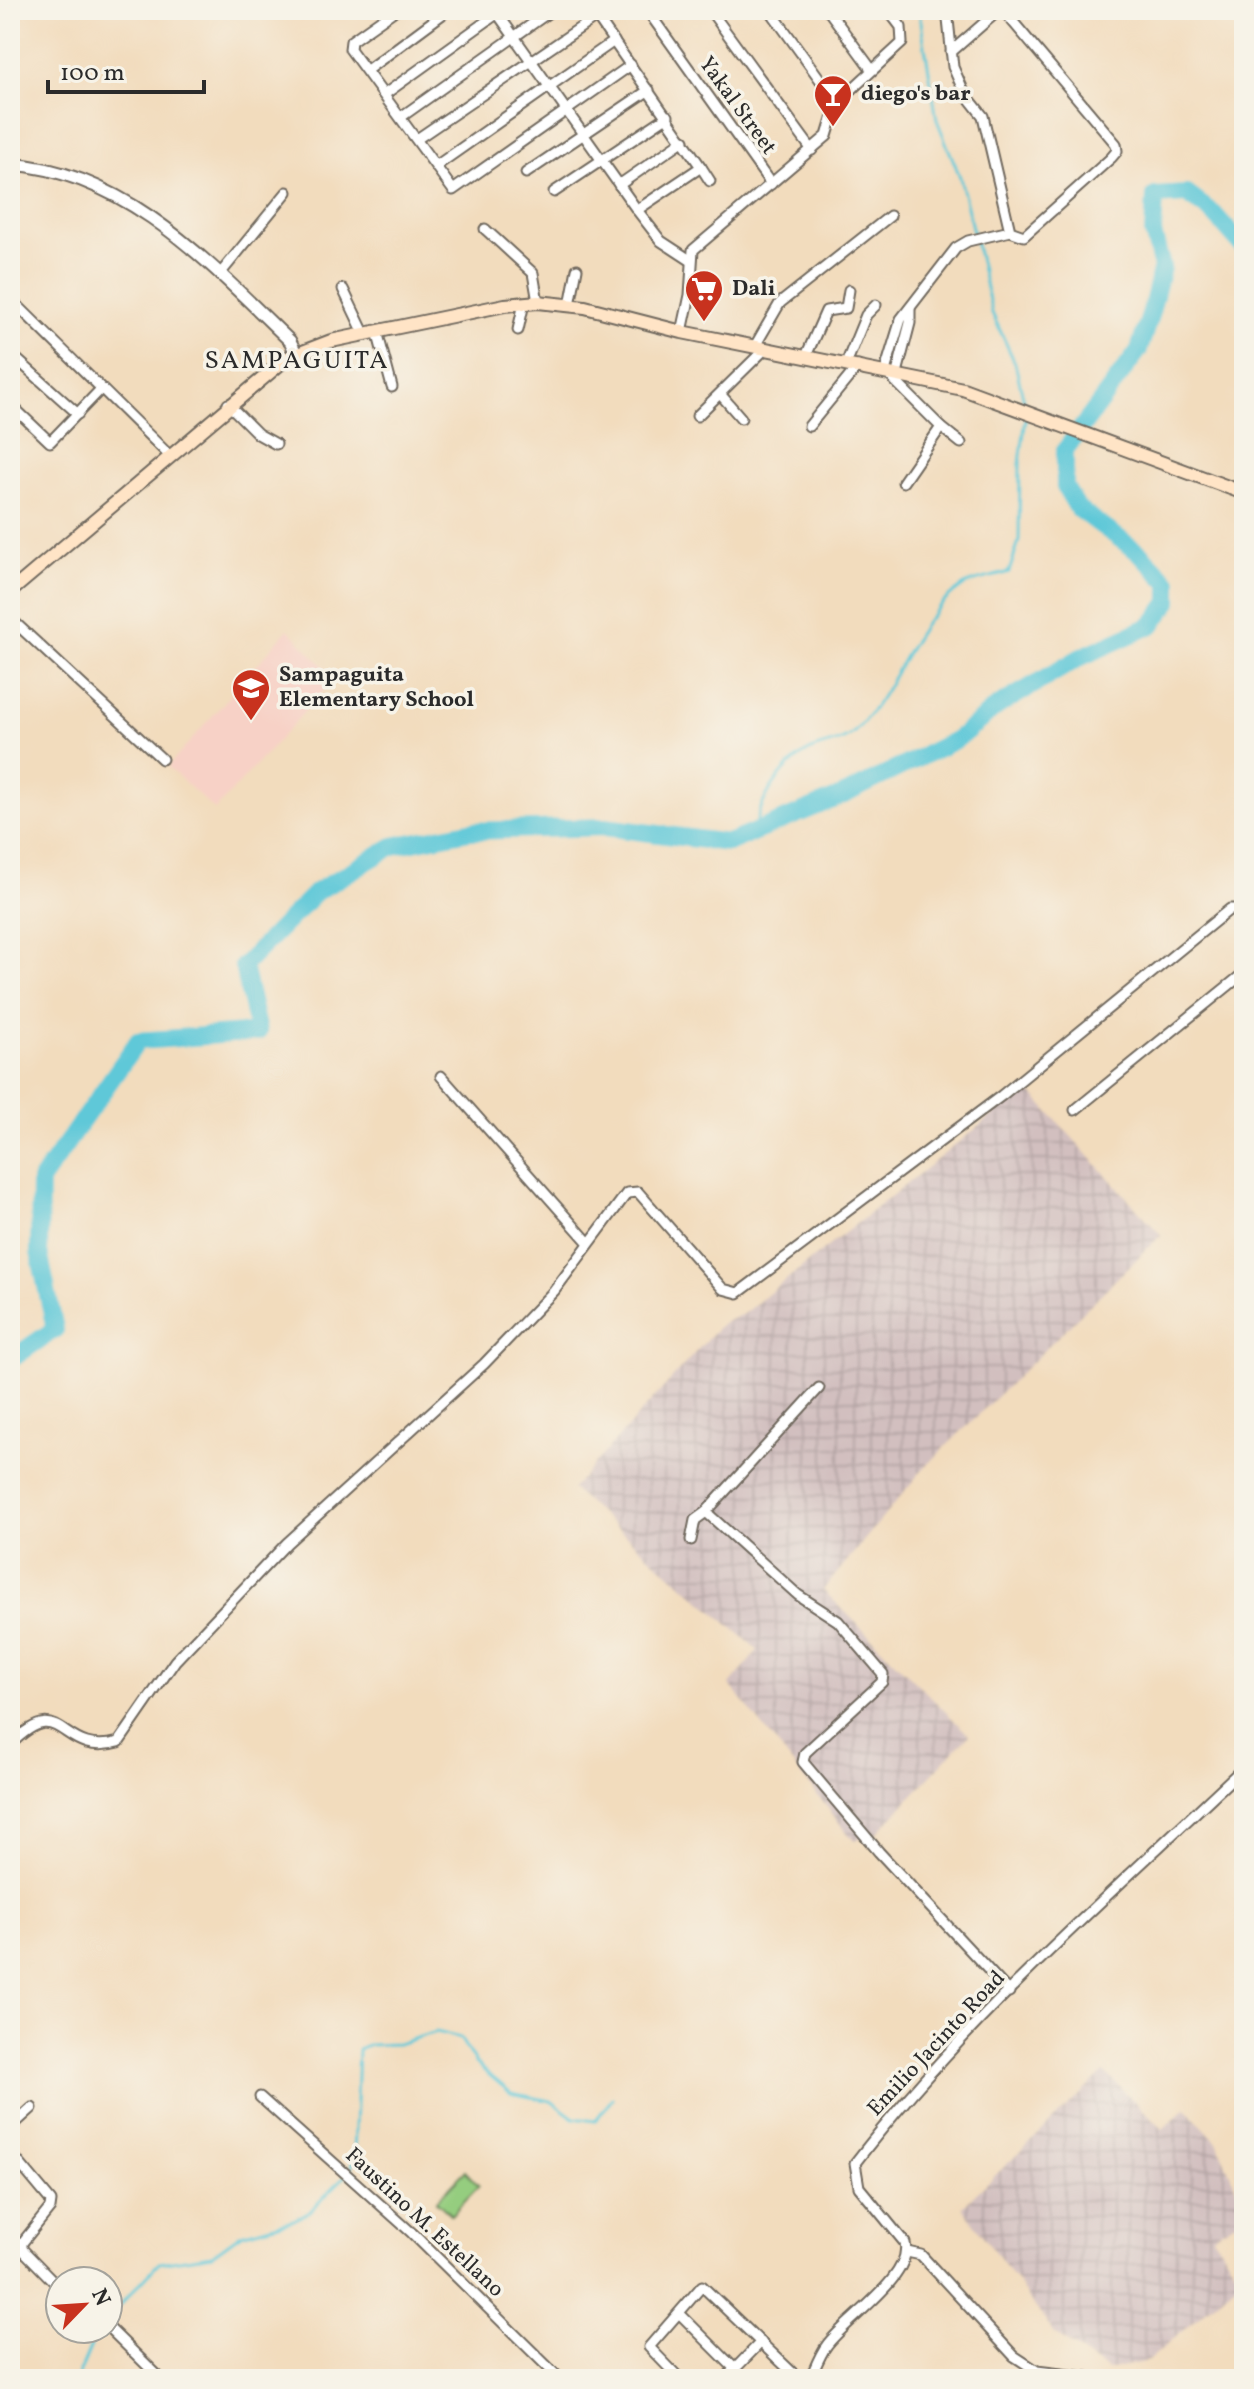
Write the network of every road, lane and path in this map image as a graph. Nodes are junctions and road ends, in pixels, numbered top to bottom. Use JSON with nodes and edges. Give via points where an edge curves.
{"nodes":[{"id":1,"x":395,"y":10,"type":"edge"},
{"id":2,"x":448,"y":10,"type":"edge"},
{"id":3,"x":552,"y":10,"type":"edge"},
{"id":4,"x":647,"y":10,"type":"edge"},
{"id":5,"x":710,"y":10,"type":"edge"},
{"id":6,"x":770,"y":10,"type":"edge"},
{"id":7,"x":828,"y":10,"type":"edge"},
{"id":8,"x":888,"y":10,"type":"edge"},
{"id":9,"x":947,"y":10,"type":"edge"},
{"id":10,"x":1001,"y":10,"type":"edge"},
{"id":11,"x":498,"y":11,"type":"edge"},
{"id":12,"x":594,"y":13,"type":"edge"},
{"id":13,"x":514,"y":37,"type":"junction"},
{"id":14,"x":614,"y":41,"type":"junction"},
{"id":15,"x":951,"y":52,"type":"junction"},
{"id":16,"x":532,"y":62,"type":"junction"},
{"id":17,"x":631,"y":65,"type":"junction"},
{"id":18,"x":367,"y":70,"type":"junction"},
{"id":19,"x":872,"y":70,"type":"junction"},
{"id":20,"x":550,"y":86,"type":"junction"},
{"id":21,"x":649,"y":90,"type":"junction"},
{"id":22,"x":385,"y":94,"type":"junction"},
{"id":23,"x":837,"y":103,"type":"junction"},
{"id":24,"x":566,"y":109,"type":"junction"},
{"id":25,"x":668,"y":116,"type":"junction"},
{"id":26,"x":401,"y":117,"type":"junction"},
{"id":27,"x":585,"y":135,"type":"junction"},
{"id":28,"x":417,"y":139,"type":"junction"},
{"id":29,"x":684,"y":140,"type":"junction"},
{"id":30,"x":812,"y":150,"type":"junction"},
{"id":31,"x":600,"y":158,"type":"junction"},
{"id":32,"x":10,"y":164,"type":"edge"},
{"id":33,"x":436,"y":166,"type":"junction"},
{"id":34,"x":701,"y":167,"type":"junction"},
{"id":35,"x":526,"y":173,"type":"dead end"},
{"id":36,"x":710,"y":181,"type":"dead end"},
{"id":37,"x":771,"y":184,"type":"junction"},
{"id":38,"x":619,"y":185,"type":"junction"},
{"id":39,"x":287,"y":192,"type":"dead end"},
{"id":40,"x":554,"y":192,"type":"dead end"},
{"id":41,"x":637,"y":210,"type":"junction"},
{"id":42,"x":890,"y":216,"type":"dead end"},
{"id":43,"x":485,"y":229,"type":"dead end"},
{"id":44,"x":1010,"y":231,"type":"junction"},
{"id":45,"x":690,"y":260,"type":"junction"},
{"id":46,"x":577,"y":269,"type":"dead end"},
{"id":47,"x":220,"y":274,"type":"junction"},
{"id":48,"x":343,"y":289,"type":"dead end"},
{"id":49,"x":849,"y":290,"type":"dead end"},
{"id":50,"x":10,"y":298,"type":"edge"},
{"id":51,"x":531,"y":302,"type":"junction"},
{"id":52,"x":570,"y":305,"type":"junction"},
{"id":53,"x":876,"y":305,"type":"dead end"},
{"id":54,"x":518,"y":330,"type":"dead end"},
{"id":55,"x":371,"y":332,"type":"junction"},
{"id":56,"x":682,"y":332,"type":"junction"},
{"id":57,"x":760,"y":347,"type":"junction"},
{"id":58,"x":10,"y":353,"type":"edge"},
{"id":59,"x":296,"y":353,"type":"junction"},
{"id":60,"x":806,"y":356,"type":"junction"},
{"id":61,"x":852,"y":365,"type":"junction"},
{"id":62,"x":891,"y":372,"type":"junction"},
{"id":63,"x":392,"y":387,"type":"dead end"},
{"id":64,"x":101,"y":389,"type":"junction"},
{"id":65,"x":721,"y":395,"type":"junction"},
{"id":66,"x":10,"y":404,"type":"edge"},
{"id":67,"x":228,"y":404,"type":"junction"},
{"id":68,"x":78,"y":414,"type":"junction"},
{"id":69,"x":697,"y":416,"type":"dead end"},
{"id":70,"x":741,"y":418,"type":"dead end"},
{"id":71,"x":809,"y":426,"type":"dead end"},
{"id":72,"x":941,"y":427,"type":"junction"},
{"id":73,"x":961,"y":443,"type":"dead end"},
{"id":74,"x":276,"y":444,"type":"dead end"},
{"id":75,"x":170,"y":456,"type":"junction"},
{"id":76,"x":903,"y":482,"type":"dead end"},
{"id":77,"x":1244,"y":493,"type":"edge"},
{"id":78,"x":10,"y":592,"type":"edge"},
{"id":79,"x":10,"y":618,"type":"edge"},
{"id":80,"x":162,"y":759,"type":"dead end"},
{"id":81,"x":1244,"y":909,"type":"edge"},
{"id":82,"x":1244,"y":973,"type":"edge"},
{"id":83,"x":441,"y":1076,"type":"dead end"},
{"id":84,"x":1075,"y":1110,"type":"dead end"},
{"id":85,"x":589,"y":1243,"type":"junction"},
{"id":86,"x":819,"y":1388,"type":"dead end"},
{"id":87,"x":706,"y":1512,"type":"junction"},
{"id":88,"x":691,"y":1540,"type":"dead end"},
{"id":89,"x":10,"y":1745,"type":"edge"},
{"id":90,"x":1244,"y":1767,"type":"edge"},
{"id":91,"x":1009,"y":1992,"type":"junction"},
{"id":92,"x":260,"y":2097,"type":"dead end"},
{"id":93,"x":32,"y":2108,"type":"dead end"},
{"id":94,"x":10,"y":2128,"type":"edge"},
{"id":95,"x":10,"y":2152,"type":"edge"},
{"id":96,"x":907,"y":2252,"type":"junction"},
{"id":97,"x":44,"y":2272,"type":"edge"},
{"id":98,"x":679,"y":2313,"type":"junction"},
{"id":99,"x":761,"y":2342,"type":"junction"},
{"id":100,"x":124,"y":2343,"type":"edge"},
{"id":101,"x":735,"y":2369,"type":"junction"},
{"id":102,"x":161,"y":2379,"type":"edge"},
{"id":103,"x":559,"y":2379,"type":"edge"},
{"id":104,"x":680,"y":2379,"type":"edge"},
{"id":105,"x":725,"y":2379,"type":"edge"},
{"id":106,"x":799,"y":2379,"type":"edge"},
{"id":107,"x":810,"y":2379,"type":"edge"},
{"id":108,"x":1101,"y":2379,"type":"edge"}],
"edges":[{"from":1,"to":18,"type":"street","via":[[350,45]]},
{"from":2,"to":18,"type":"street"},
{"from":3,"to":13,"type":"street"},
{"from":4,"to":37,"type":"street","name":"Yakal Street"},
{"from":5,"to":30,"type":"street"},
{"from":6,"to":23,"type":"street"},
{"from":7,"to":19,"type":"street"},
{"from":8,"to":19,"type":"street","via":[[901,27],[902,43]]},
{"from":9,"to":15,"type":"street"},
{"from":10,"to":15,"type":"street"},
{"from":10,"to":44,"type":"street","via":[[1110,134],[1117,151],[1024,236]]},
{"from":11,"to":13,"type":"street"},
{"from":11,"to":22,"type":"street"},
{"from":12,"to":14,"type":"street"},
{"from":12,"to":16,"type":"street"},
{"from":13,"to":16,"type":"street"},
{"from":13,"to":26,"type":"street"},
{"from":14,"to":17,"type":"street"},
{"from":14,"to":20,"type":"street"},
{"from":15,"to":44,"type":"street","via":[[958,81],[983,116]]},
{"from":16,"to":20,"type":"street"},
{"from":16,"to":28,"type":"street"},
{"from":17,"to":21,"type":"street"},
{"from":17,"to":24,"type":"street"},
{"from":18,"to":22,"type":"street"},
{"from":19,"to":23,"type":"street"},
{"from":20,"to":24,"type":"street"},
{"from":20,"to":33,"type":"street"},
{"from":21,"to":25,"type":"street"},
{"from":21,"to":27,"type":"street"},
{"from":22,"to":26,"type":"street"},
{"from":23,"to":30,"type":"street","via":[[827,136]]},
{"from":24,"to":27,"type":"street"},
{"from":24,"to":33,"type":"street","via":[[456,191]]},
{"from":25,"to":29,"type":"street"},
{"from":25,"to":31,"type":"street"},
{"from":26,"to":28,"type":"street"},
{"from":27,"to":31,"type":"street"},
{"from":27,"to":35,"type":"street"},
{"from":28,"to":33,"type":"street"},
{"from":29,"to":34,"type":"street"},
{"from":29,"to":38,"type":"street"},
{"from":30,"to":37,"type":"street"},
{"from":31,"to":38,"type":"street"},
{"from":31,"to":40,"type":"street"},
{"from":32,"to":47,"type":"street","via":[[62,171],[132,204]]},
{"from":34,"to":36,"type":"street"},
{"from":34,"to":41,"type":"street"},
{"from":37,"to":45,"type":"street","via":[[699,242]]},
{"from":38,"to":41,"type":"street"},
{"from":39,"to":47,"type":"street"},
{"from":41,"to":45,"type":"street","via":[[661,241]]},
{"from":42,"to":57,"type":"street","via":[[780,303]]},
{"from":43,"to":51,"type":"street","via":[[533,273]]},
{"from":44,"to":62,"type":"street","via":[[956,248],[901,319]]},
{"from":45,"to":56,"type":"street"},
{"from":46,"to":52,"type":"street"},
{"from":47,"to":59,"type":"street"},
{"from":48,"to":55,"type":"street"},
{"from":49,"to":60,"type":"street","via":[[846,308],[826,311]]},
{"from":50,"to":64,"type":"street"},
{"from":51,"to":52,"type":"main road"},
{"from":51,"to":54,"type":"street"},
{"from":51,"to":55,"type":"main road"},
{"from":52,"to":56,"type":"main road"},
{"from":53,"to":61,"type":"street","via":[[866,315]]},
{"from":55,"to":59,"type":"main road"},
{"from":55,"to":63,"type":"street"},
{"from":56,"to":57,"type":"main road"},
{"from":57,"to":60,"type":"main road"},
{"from":57,"to":65,"type":"street"},
{"from":58,"to":68,"type":"street"},
{"from":59,"to":67,"type":"main road"},
{"from":60,"to":61,"type":"main road"},
{"from":61,"to":62,"type":"main road"},
{"from":61,"to":71,"type":"street"},
{"from":62,"to":72,"type":"street"},
{"from":62,"to":77,"type":"main road","via":[[963,389]]},
{"from":64,"to":68,"type":"street"},
{"from":64,"to":75,"type":"street"},
{"from":65,"to":69,"type":"street"},
{"from":65,"to":70,"type":"street"},
{"from":66,"to":68,"type":"street","via":[[50,442]]},
{"from":67,"to":74,"type":"street"},
{"from":67,"to":75,"type":"main road"},
{"from":72,"to":73,"type":"street"},
{"from":72,"to":76,"type":"street"},
{"from":75,"to":78,"type":"main road"},
{"from":79,"to":80,"type":"street"},
{"from":81,"to":85,"type":"street","via":[[1230,909],[1001,1096],[738,1293],[723,1289],[635,1190],[627,1193]]},
{"from":82,"to":84,"type":"street"},
{"from":83,"to":85,"type":"street"},
{"from":85,"to":89,"type":"street","via":[[554,1291],[484,1364],[287,1543],[175,1661],[119,1742],[85,1745],[50,1722],[31,1724]]},
{"from":86,"to":87,"type":"street"},
{"from":87,"to":88,"type":"street","via":[[695,1520]]},
{"from":87,"to":91,"type":"street","via":[[798,1595],[838,1621],[883,1674],[882,1682],[805,1753],[803,1762]]},
{"from":90,"to":91,"type":"street","name":"Emilio Jacinto Road"},
{"from":91,"to":96,"type":"street","name":"Emilio Jacinto Road","via":[[855,2163],[859,2187]]},
{"from":92,"to":103,"type":"street","name":"Faustino M. Estellano","via":[[412,2233]]},
{"from":93,"to":94,"type":"street"},
{"from":95,"to":97,"type":"street","via":[[51,2201],[22,2243]]},
{"from":96,"to":107,"type":"street","via":[[898,2273],[826,2346]]},
{"from":96,"to":108,"type":"street","via":[[921,2255],[1014,2356],[1037,2371]]},
{"from":98,"to":99,"type":"street","via":[[702,2286]]},
{"from":98,"to":101,"type":"street"},
{"from":98,"to":104,"type":"street","via":[[649,2347]]},
{"from":99,"to":101,"type":"street"},
{"from":99,"to":106,"type":"street"},
{"from":100,"to":102,"type":"street"},
{"from":101,"to":105,"type":"street"}]}
